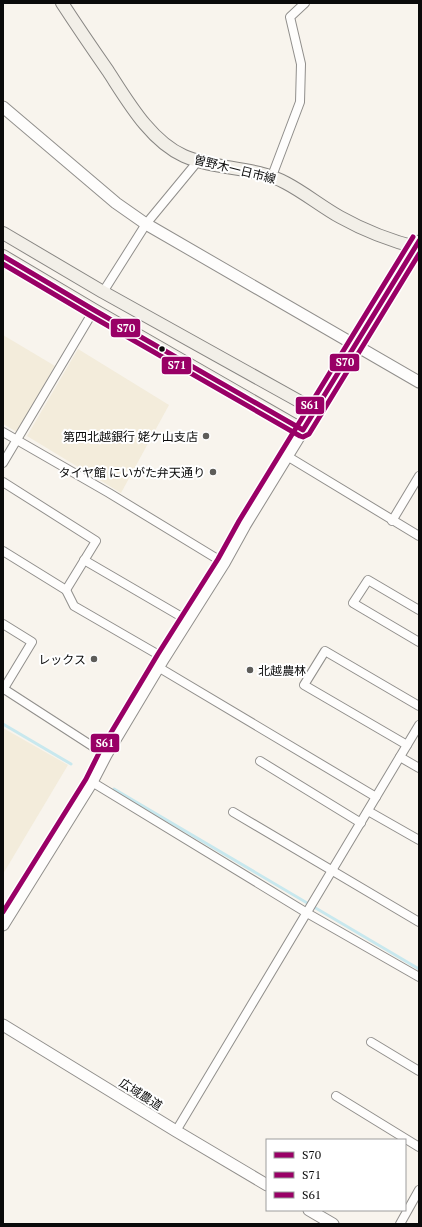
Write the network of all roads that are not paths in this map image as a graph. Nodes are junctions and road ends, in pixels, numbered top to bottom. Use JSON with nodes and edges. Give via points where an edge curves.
{"nodes":[{"id":1,"x":62,"y":3,"type":"edge"},
{"id":2,"x":305,"y":3,"type":"edge"},
{"id":3,"x":3,"y":107,"type":"edge"},
{"id":4,"x":198,"y":160,"type":"junction"},
{"id":5,"x":272,"y":176,"type":"junction"},
{"id":6,"x":146,"y":224,"type":"junction"},
{"id":7,"x":3,"y":233,"type":"edge"},
{"id":8,"x":418,"y":245,"type":"edge"},
{"id":9,"x":3,"y":256,"type":"edge"},
{"id":10,"x":103,"y":292,"type":"junction"},
{"id":11,"x":94,"y":310,"type":"junction"},
{"id":12,"x":356,"y":345,"type":"junction"},
{"id":13,"x":419,"y":382,"type":"edge"},
{"id":14,"x":315,"y":410,"type":"junction"},
{"id":15,"x":303,"y":430,"type":"junction"},
{"id":16,"x":3,"y":432,"type":"edge"},
{"id":17,"x":17,"y":440,"type":"junction"},
{"id":18,"x":287,"y":456,"type":"junction"},
{"id":19,"x":3,"y":463,"type":"edge"},
{"id":20,"x":419,"y":476,"type":"edge"},
{"id":21,"x":3,"y":482,"type":"edge"},
{"id":22,"x":392,"y":521,"type":"junction"},
{"id":23,"x":419,"y":536,"type":"edge"},
{"id":24,"x":3,"y":551,"type":"edge"},
{"id":25,"x":84,"y":560,"type":"junction"},
{"id":26,"x":224,"y":563,"type":"junction"},
{"id":27,"x":66,"y":590,"type":"junction"},
{"id":28,"x":419,"y":610,"type":"edge"},
{"id":29,"x":187,"y":620,"type":"junction"},
{"id":30,"x":3,"y":624,"type":"edge"},
{"id":31,"x":419,"y":642,"type":"edge"},
{"id":32,"x":161,"y":662,"type":"junction"},
{"id":33,"x":4,"y":689,"type":"edge"},
{"id":34,"x":419,"y":706,"type":"edge"},
{"id":35,"x":419,"y":725,"type":"edge"},
{"id":36,"x":407,"y":745,"type":"junction"},
{"id":37,"x":106,"y":755,"type":"junction"},
{"id":38,"x":400,"y":757,"type":"junction"},
{"id":39,"x":260,"y":761,"type":"dead end"},
{"id":40,"x":419,"y":768,"type":"edge"},
{"id":41,"x":92,"y":782,"type":"junction"},
{"id":42,"x":376,"y":797,"type":"junction"},
{"id":43,"x":368,"y":811,"type":"junction"},
{"id":44,"x":233,"y":812,"type":"dead end"},
{"id":45,"x":361,"y":822,"type":"junction"},
{"id":46,"x":419,"y":840,"type":"edge"},
{"id":47,"x":332,"y":871,"type":"junction"},
{"id":48,"x":310,"y":908,"type":"junction"},
{"id":49,"x":419,"y":922,"type":"edge"},
{"id":50,"x":3,"y":925,"type":"edge"},
{"id":51,"x":419,"y":978,"type":"edge"},
{"id":52,"x":3,"y":1025,"type":"edge"},
{"id":53,"x":371,"y":1042,"type":"dead end"},
{"id":54,"x":419,"y":1071,"type":"edge"},
{"id":55,"x":336,"y":1096,"type":"dead end"},
{"id":56,"x":176,"y":1131,"type":"junction"},
{"id":57,"x":419,"y":1146,"type":"edge"},
{"id":58,"x":266,"y":1184,"type":"edge"},
{"id":59,"x":419,"y":1190,"type":"edge"},
{"id":60,"x":311,"y":1211,"type":"edge"},
{"id":61,"x":333,"y":1224,"type":"edge"},
{"id":62,"x":400,"y":1224,"type":"edge"}],
"edges":[{"from":1,"to":4,"type":"main road","name":"曽野木一日市線","via":[[140,117],[162,142],[183,155]]},
{"from":2,"to":5,"type":"street","via":[[290,17],[301,64],[300,102]]},
{"from":3,"to":6,"type":"street","via":[[116,203]]},
{"from":4,"to":5,"type":"main road","name":"曽野木一日市線"},
{"from":4,"to":6,"type":"street"},
{"from":5,"to":8,"type":"main road","name":"曽野木一日市線","via":[[339,217],[383,237],[406,245]]},
{"from":6,"to":10,"type":"street"},
{"from":6,"to":12,"type":"street"},
{"from":7,"to":10,"type":"main road"},
{"from":8,"to":12,"type":"street"},
{"from":9,"to":11,"type":"main road"},
{"from":10,"to":14,"type":"main road"},
{"from":11,"to":15,"type":"main road"},
{"from":11,"to":17,"type":"street"},
{"from":12,"to":13,"type":"street"},
{"from":12,"to":14,"type":"street"},
{"from":14,"to":15,"type":"street"},
{"from":15,"to":18,"type":"street"},
{"from":16,"to":17,"type":"street"},
{"from":17,"to":19,"type":"street"},
{"from":17,"to":26,"type":"street"},
{"from":18,"to":22,"type":"street"},
{"from":18,"to":26,"type":"street"},
{"from":20,"to":22,"type":"street"},
{"from":21,"to":25,"type":"street","via":[[96,541]]},
{"from":22,"to":23,"type":"street"},
{"from":24,"to":27,"type":"street"},
{"from":25,"to":27,"type":"street"},
{"from":25,"to":29,"type":"street"},
{"from":26,"to":29,"type":"street"},
{"from":27,"to":32,"type":"street","via":[[74,606]]},
{"from":28,"to":31,"type":"street","via":[[368,580],[353,603]]},
{"from":29,"to":32,"type":"street"},
{"from":30,"to":33,"type":"street","via":[[32,642]]},
{"from":32,"to":37,"type":"street"},
{"from":32,"to":42,"type":"street"},
{"from":33,"to":37,"type":"street"},
{"from":34,"to":36,"type":"street","via":[[325,651],[304,686]]},
{"from":35,"to":36,"type":"street"},
{"from":36,"to":38,"type":"street"},
{"from":37,"to":41,"type":"street"},
{"from":38,"to":40,"type":"street"},
{"from":38,"to":42,"type":"street"},
{"from":39,"to":45,"type":"street"},
{"from":41,"to":48,"type":"street"},
{"from":41,"to":50,"type":"street"},
{"from":42,"to":43,"type":"street"},
{"from":43,"to":45,"type":"street"},
{"from":43,"to":46,"type":"street"},
{"from":44,"to":47,"type":"street"},
{"from":45,"to":47,"type":"street"},
{"from":47,"to":48,"type":"street"},
{"from":47,"to":49,"type":"street"},
{"from":48,"to":51,"type":"street"},
{"from":48,"to":56,"type":"street"},
{"from":52,"to":56,"type":"street","name":"広域農道"},
{"from":53,"to":54,"type":"street"},
{"from":55,"to":57,"type":"street"},
{"from":56,"to":58,"type":"street","name":"広域農道"},
{"from":59,"to":62,"type":"street"},
{"from":60,"to":61,"type":"street"}]}
